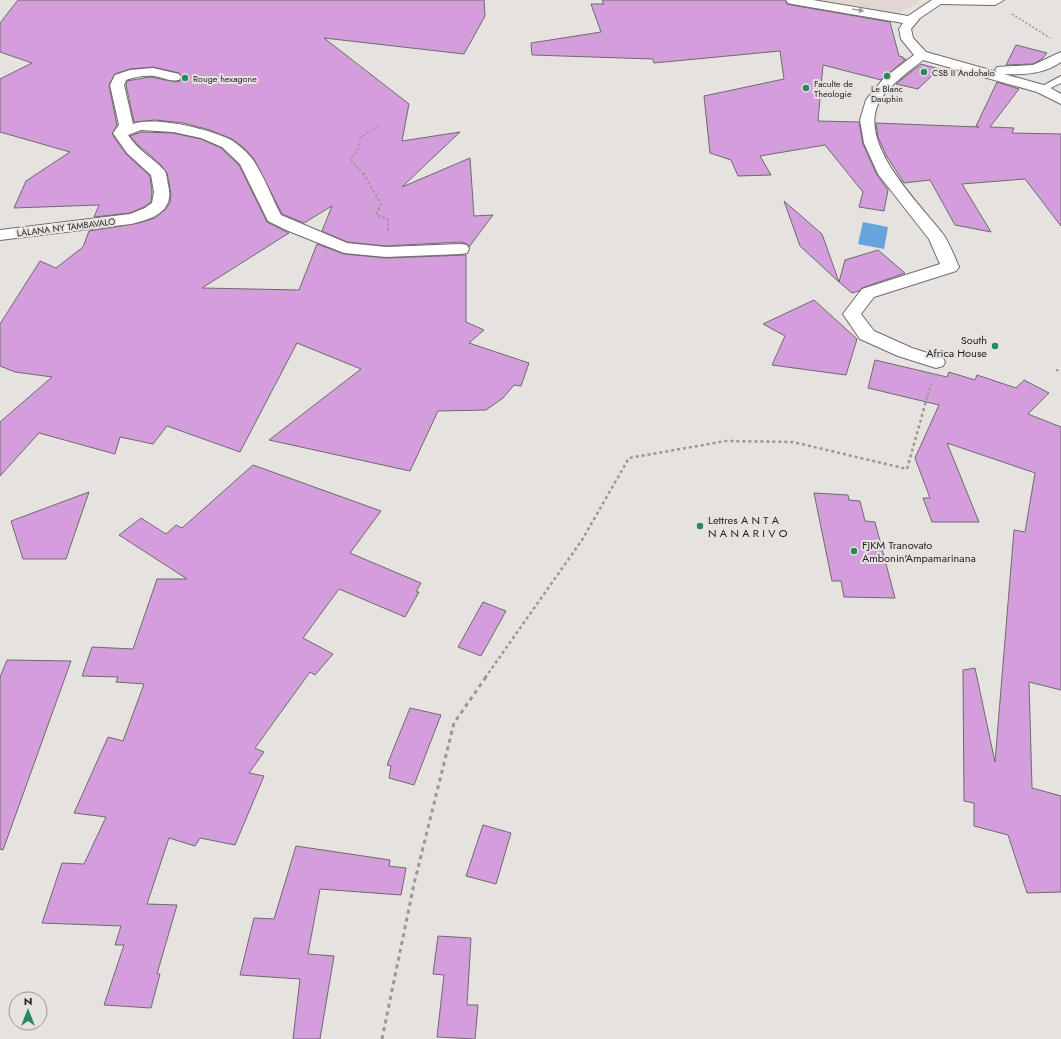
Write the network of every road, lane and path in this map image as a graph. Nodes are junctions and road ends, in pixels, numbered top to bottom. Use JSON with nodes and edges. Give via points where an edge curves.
{"nodes":[{"id":1,"x":792,"y":0,"type":"edge"},
{"id":2,"x":940,"y":0,"type":"edge"},
{"id":3,"x":998,"y":1,"type":"edge"},
{"id":4,"x":909,"y":20,"type":"junction"},
{"id":5,"x":1054,"y":41,"type":"dead end"},
{"id":6,"x":921,"y":55,"type":"junction"},
{"id":7,"x":1061,"y":56,"type":"edge"},
{"id":8,"x":978,"y":70,"type":"junction"},
{"id":9,"x":174,"y":77,"type":"dead end"},
{"id":10,"x":1061,"y":80,"type":"edge"},
{"id":11,"x":1042,"y":88,"type":"junction"},
{"id":12,"x":1061,"y":100,"type":"edge"},
{"id":13,"x":378,"y":126,"type":"dead end"},
{"id":14,"x":120,"y":133,"type":"junction"},
{"id":15,"x":388,"y":218,"type":"dead end"},
{"id":16,"x":0,"y":235,"type":"edge"},
{"id":17,"x":461,"y":249,"type":"dead end"},
{"id":18,"x":936,"y":362,"type":"joint"},
{"id":19,"x":1056,"y":370,"type":"dead end"},
{"id":20,"x":1061,"y":371,"type":"edge"},
{"id":21,"x":382,"y":1039,"type":"edge"}],
"edges":[{"from":1,"to":4,"type":"street","one_way":true},
{"from":2,"to":3,"type":"lane"},
{"from":2,"to":4,"type":"street"},
{"from":3,"to":5,"type":"path"},
{"from":4,"to":6,"type":"street","via":[[905,29],[907,39]]},
{"from":6,"to":8,"type":"street"},
{"from":6,"to":18,"type":"street","via":[[889,81],[871,103],[867,120],[871,143],[886,174],[937,238],[950,267],[868,293],[852,314],[867,335]]},
{"from":7,"to":8,"type":"street","via":[[1050,65],[1028,71]]},
{"from":8,"to":11,"type":"street"},
{"from":9,"to":14,"type":"street","via":[[153,72],[130,74],[120,78],[117,85],[126,125]]},
{"from":10,"to":11,"type":"lane"},
{"from":11,"to":12,"type":"street"},
{"from":13,"to":15,"type":"path","via":[[360,138],[358,150],[350,159],[361,170],[380,204],[376,215]]},
{"from":14,"to":16,"type":"street","name":"LÀLANA NY TAMBAVALO","via":[[140,160],[158,173],[163,197],[158,206],[147,214],[131,219]]},
{"from":14,"to":17,"type":"street","via":[[140,126],[173,128],[204,135],[227,144],[247,162],[274,218],[292,228],[344,248],[386,252]]},
{"from":18,"to":21,"type":"path","via":[[907,469],[793,442],[726,441],[629,458],[582,540],[454,723],[414,884]]},
{"from":19,"to":20,"type":"path"}]}
